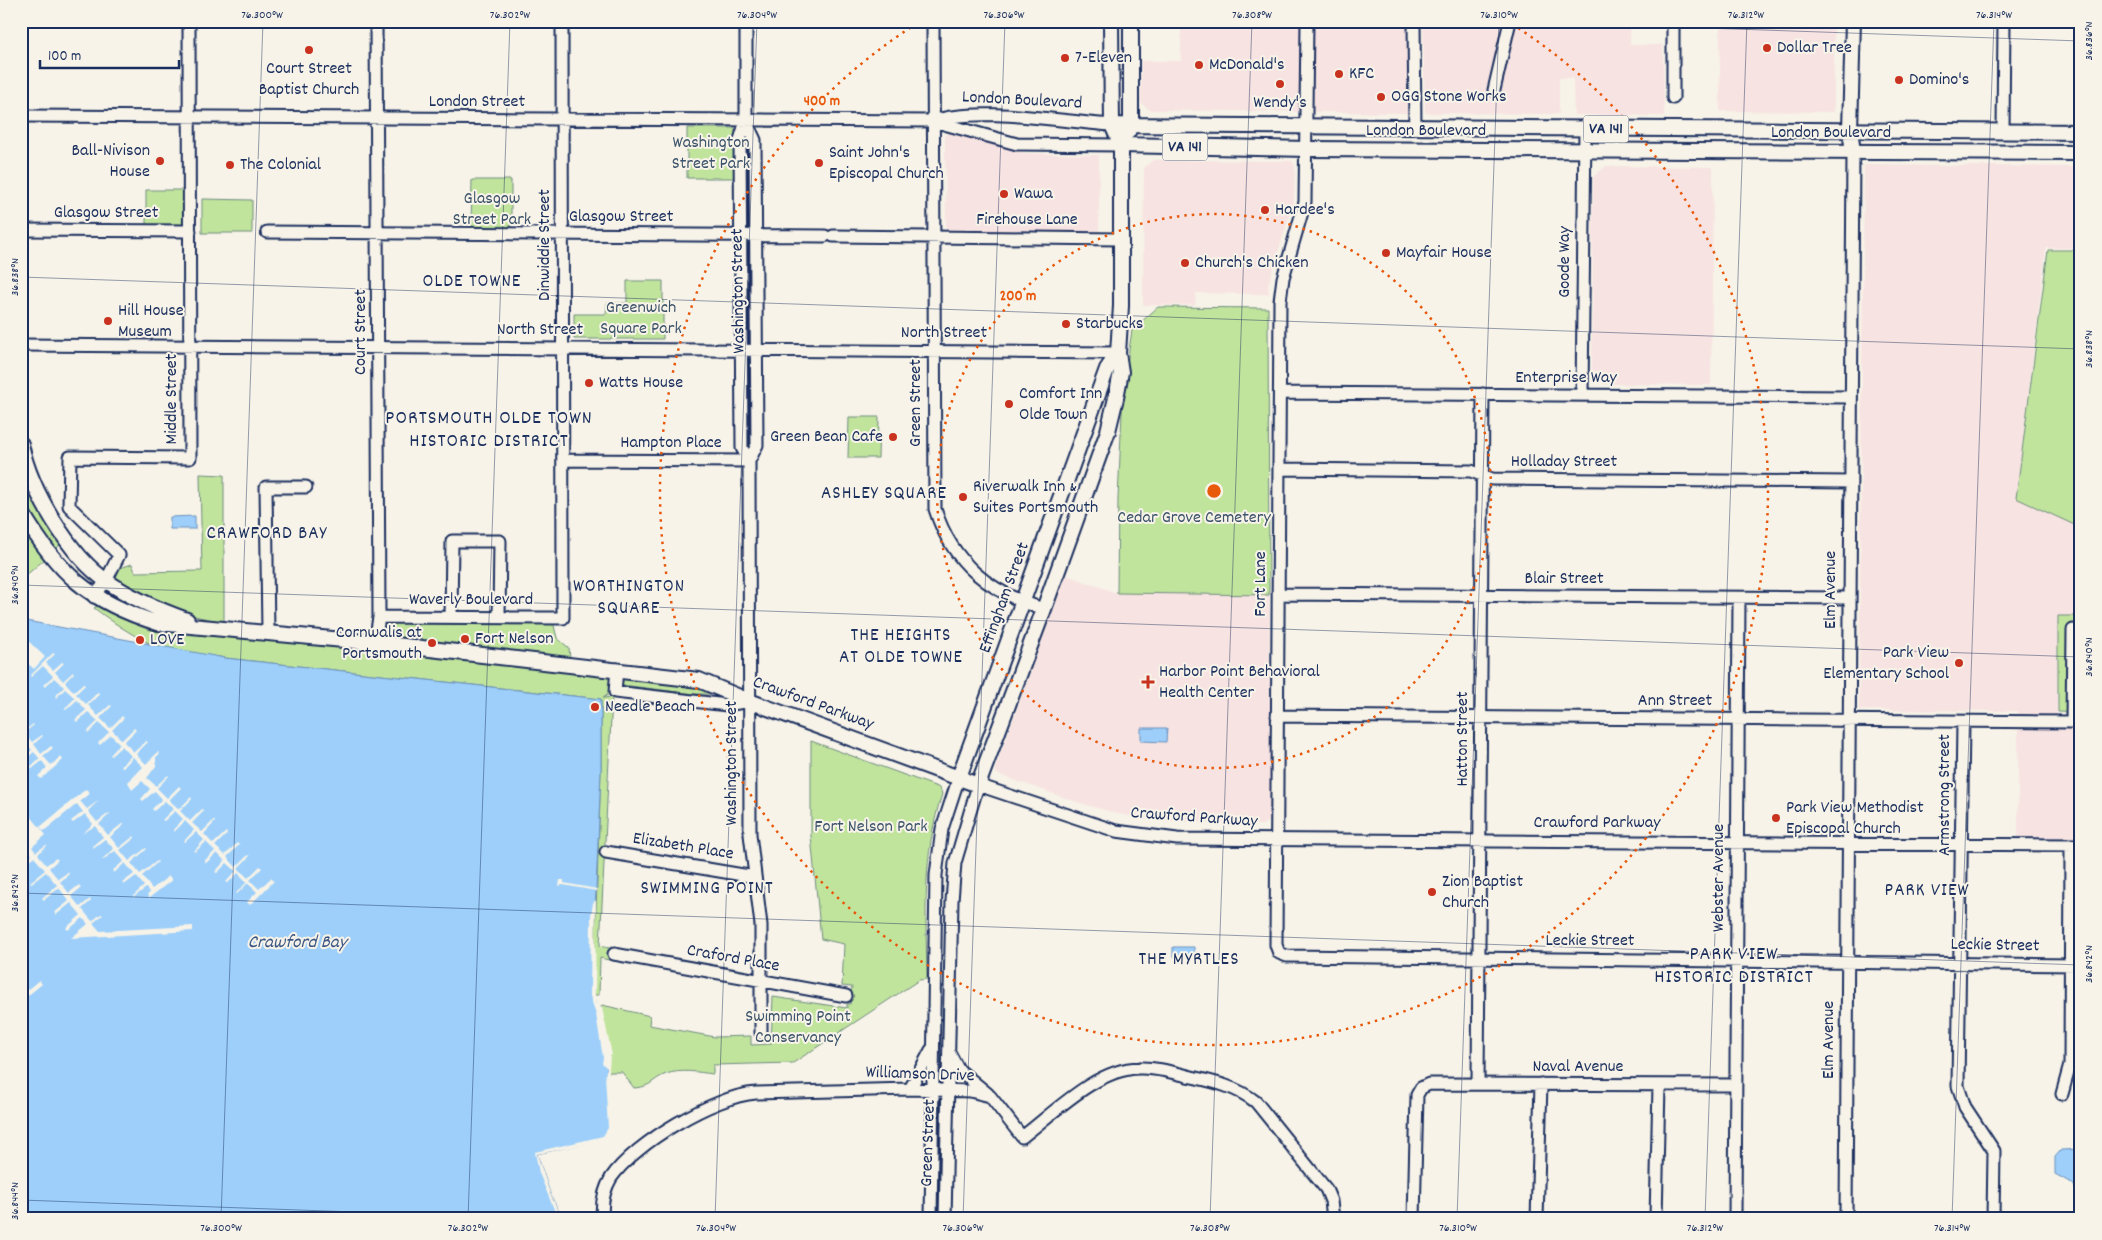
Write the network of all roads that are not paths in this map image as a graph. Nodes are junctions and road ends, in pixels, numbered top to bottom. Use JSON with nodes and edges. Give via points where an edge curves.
{"nodes":[{"id":1,"x":189,"y":21,"type":"edge"},
{"id":2,"x":376,"y":21,"type":"edge"},
{"id":3,"x":562,"y":21,"type":"edge"},
{"id":4,"x":746,"y":21,"type":"edge"},
{"id":5,"x":933,"y":21,"type":"edge"},
{"id":6,"x":1110,"y":21,"type":"edge"},
{"id":7,"x":1131,"y":21,"type":"edge"},
{"id":8,"x":1307,"y":21,"type":"edge"},
{"id":9,"x":1414,"y":21,"type":"edge"},
{"id":10,"x":1510,"y":21,"type":"edge"},
{"id":11,"x":1672,"y":21,"type":"edge"},
{"id":12,"x":1853,"y":21,"type":"edge"},
{"id":13,"x":2004,"y":21,"type":"edge"},
{"id":14,"x":1494,"y":90,"type":"dead end"},
{"id":15,"x":1673,"y":98,"type":"dead end"},
{"id":16,"x":21,"y":116,"type":"edge"},
{"id":17,"x":189,"y":117,"type":"junction"},
{"id":18,"x":377,"y":118,"type":"junction"},
{"id":19,"x":562,"y":120,"type":"junction"},
{"id":20,"x":746,"y":121,"type":"junction"},
{"id":21,"x":933,"y":121,"type":"junction"},
{"id":22,"x":1112,"y":124,"type":"junction"},
{"id":23,"x":1131,"y":125,"type":"junction"},
{"id":24,"x":1307,"y":127,"type":"junction"},
{"id":25,"x":1415,"y":128,"type":"junction"},
{"id":26,"x":1585,"y":129,"type":"junction"},
{"id":27,"x":1850,"y":130,"type":"junction"},
{"id":28,"x":2002,"y":131,"type":"junction"},
{"id":29,"x":2081,"y":132,"type":"edge"},
{"id":30,"x":1121,"y":145,"type":"junction"},
{"id":31,"x":1307,"y":149,"type":"junction"},
{"id":32,"x":1584,"y":150,"type":"junction"},
{"id":33,"x":1853,"y":152,"type":"junction"},
{"id":34,"x":2081,"y":153,"type":"edge"},
{"id":35,"x":21,"y":230,"type":"edge"},
{"id":36,"x":190,"y":231,"type":"junction"},
{"id":37,"x":266,"y":232,"type":"dead end"},
{"id":38,"x":378,"y":233,"type":"junction"},
{"id":39,"x":562,"y":234,"type":"junction"},
{"id":40,"x":741,"y":236,"type":"junction"},
{"id":41,"x":756,"y":236,"type":"junction"},
{"id":42,"x":933,"y":237,"type":"junction"},
{"id":43,"x":1120,"y":239,"type":"junction"},
{"id":44,"x":21,"y":346,"type":"edge"},
{"id":45,"x":190,"y":346,"type":"junction"},
{"id":46,"x":378,"y":346,"type":"junction"},
{"id":47,"x":562,"y":348,"type":"junction"},
{"id":48,"x":741,"y":349,"type":"junction"},
{"id":49,"x":757,"y":349,"type":"junction"},
{"id":50,"x":934,"y":351,"type":"junction"},
{"id":51,"x":1118,"y":353,"type":"junction"},
{"id":52,"x":1280,"y":393,"type":"junction"},
{"id":53,"x":1484,"y":394,"type":"junction"},
{"id":54,"x":1582,"y":395,"type":"junction"},
{"id":55,"x":1851,"y":397,"type":"junction"},
{"id":56,"x":21,"y":444,"type":"edge"},
{"id":57,"x":23,"y":460,"type":"edge"},
{"id":58,"x":563,"y":460,"type":"junction"},
{"id":59,"x":749,"y":461,"type":"junction"},
{"id":60,"x":1279,"y":469,"type":"junction"},
{"id":61,"x":1483,"y":475,"type":"junction"},
{"id":62,"x":1850,"y":482,"type":"junction"},
{"id":63,"x":306,"y":487,"type":"dead end"},
{"id":64,"x":21,"y":511,"type":"edge"},
{"id":65,"x":106,"y":581,"type":"junction"},
{"id":66,"x":1278,"y":594,"type":"junction"},
{"id":67,"x":1482,"y":596,"type":"junction"},
{"id":68,"x":94,"y":597,"type":"junction"},
{"id":69,"x":1739,"y":598,"type":"junction"},
{"id":70,"x":1850,"y":598,"type":"junction"},
{"id":71,"x":1023,"y":603,"type":"junction"},
{"id":72,"x":1044,"y":609,"type":"junction"},
{"id":73,"x":379,"y":617,"type":"junction"},
{"id":74,"x":451,"y":617,"type":"junction"},
{"id":75,"x":499,"y":617,"type":"junction"},
{"id":76,"x":563,"y":618,"type":"joint"},
{"id":77,"x":214,"y":627,"type":"junction"},
{"id":78,"x":2073,"y":630,"type":"dead end"},
{"id":79,"x":268,"y":632,"type":"junction"},
{"id":80,"x":376,"y":643,"type":"junction"},
{"id":81,"x":617,"y":670,"type":"junction"},
{"id":82,"x":749,"y":700,"type":"junction"},
{"id":83,"x":1277,"y":716,"type":"junction"},
{"id":84,"x":1481,"y":717,"type":"junction"},
{"id":85,"x":1738,"y":720,"type":"junction"},
{"id":86,"x":1849,"y":720,"type":"junction"},
{"id":87,"x":1963,"y":722,"type":"junction"},
{"id":88,"x":959,"y":777,"type":"junction"},
{"id":89,"x":978,"y":784,"type":"junction"},
{"id":90,"x":1276,"y":841,"type":"junction"},
{"id":91,"x":1480,"y":841,"type":"junction"},
{"id":92,"x":1737,"y":843,"type":"junction"},
{"id":93,"x":1848,"y":844,"type":"junction"},
{"id":94,"x":1962,"y":844,"type":"junction"},
{"id":95,"x":2076,"y":845,"type":"edge"},
{"id":96,"x":606,"y":852,"type":"dead end"},
{"id":97,"x":755,"y":877,"type":"junction"},
{"id":98,"x":1279,"y":953,"type":"joint"},
{"id":99,"x":614,"y":954,"type":"dead end"},
{"id":100,"x":1479,"y":958,"type":"junction"},
{"id":101,"x":1736,"y":960,"type":"junction"},
{"id":102,"x":1848,"y":961,"type":"junction"},
{"id":103,"x":1961,"y":963,"type":"junction"},
{"id":104,"x":2076,"y":965,"type":"edge"},
{"id":105,"x":936,"y":979,"type":"joint"},
{"id":106,"x":950,"y":979,"type":"joint"},
{"id":107,"x":761,"y":982,"type":"junction"},
{"id":108,"x":846,"y":996,"type":"dead end"},
{"id":109,"x":761,"y":1033,"type":"dead end"},
{"id":110,"x":933,"y":1046,"type":"junction"},
{"id":111,"x":947,"y":1048,"type":"junction"},
{"id":112,"x":1478,"y":1084,"type":"junction"},
{"id":113,"x":1540,"y":1084,"type":"junction"},
{"id":114,"x":1659,"y":1085,"type":"junction"},
{"id":115,"x":1736,"y":1086,"type":"junction"},
{"id":116,"x":910,"y":1089,"type":"junction"},
{"id":117,"x":932,"y":1089,"type":"junction"},
{"id":118,"x":949,"y":1090,"type":"junction"},
{"id":119,"x":2062,"y":1094,"type":"dead end"},
{"id":120,"x":990,"y":1096,"type":"junction"},
{"id":121,"x":603,"y":1219,"type":"edge"},
{"id":122,"x":931,"y":1219,"type":"edge"},
{"id":123,"x":945,"y":1219,"type":"edge"},
{"id":124,"x":1333,"y":1219,"type":"edge"},
{"id":125,"x":1414,"y":1219,"type":"edge"},
{"id":126,"x":1537,"y":1219,"type":"edge"},
{"id":127,"x":1656,"y":1219,"type":"edge"},
{"id":128,"x":1736,"y":1219,"type":"edge"},
{"id":129,"x":1846,"y":1219,"type":"edge"},
{"id":130,"x":1993,"y":1219,"type":"edge"}],
"edges":[{"from":1,"to":17,"type":"street","name":"Middle Street"},
{"from":2,"to":18,"type":"street","name":"Court Street"},
{"from":3,"to":19,"type":"street","name":"Dinwiddie Street"},
{"from":4,"to":20,"type":"street","name":"Washington Street"},
{"from":5,"to":21,"type":"street","name":"Green Street"},
{"from":6,"to":22,"type":"main road","name":"Effingham Street"},
{"from":7,"to":23,"type":"main road","name":"Effingham Street"},
{"from":8,"to":24,"type":"street","name":"Fort Lane"},
{"from":9,"to":25,"type":"street"},
{"from":10,"to":14,"type":"street"},
{"from":11,"to":15,"type":"street"},
{"from":12,"to":27,"type":"main road","name":"Elm Avenue"},
{"from":13,"to":28,"type":"street"},
{"from":16,"to":17,"type":"street","name":"London Street"},
{"from":17,"to":18,"type":"street","name":"London Street"},
{"from":17,"to":36,"type":"street","name":"Middle Street"},
{"from":18,"to":19,"type":"street","name":"London Street"},
{"from":18,"to":38,"type":"street","name":"Court Street"},
{"from":19,"to":20,"type":"street","name":"London Street"},
{"from":19,"to":39,"type":"street","name":"Dinwiddie Street"},
{"from":20,"to":21,"type":"street","name":"London Street"},
{"from":20,"to":40,"type":"street","name":"Washington Street","via":[[740,140]]},
{"from":20,"to":41,"type":"street","name":"Washington Street","via":[[755,140]]},
{"from":21,"to":22,"type":"street","name":"London Boulevard","via":[[946,116],[1030,117]]},
{"from":21,"to":30,"type":"street","name":"London Boulevard","via":[[1016,144]]},
{"from":21,"to":42,"type":"street","name":"Green Street"},
{"from":22,"to":23,"type":"main road","name":"London Boulevard"},
{"from":22,"to":30,"type":"main road","name":"Effingham Street"},
{"from":23,"to":24,"type":"main road","name":"London Boulevard","number":"VA 141"},
{"from":23,"to":30,"type":"main road","name":"Effingham Street"},
{"from":24,"to":25,"type":"main road","name":"London Boulevard","number":"VA 141"},
{"from":24,"to":31,"type":"street","name":"Fort Lane"},
{"from":25,"to":26,"type":"main road","name":"London Boulevard","number":"VA 141"},
{"from":26,"to":27,"type":"main road","name":"London Boulevard","number":"VA 141"},
{"from":26,"to":32,"type":"street","name":"Goode Way"},
{"from":27,"to":28,"type":"main road","name":"London Boulevard","number":"VA 141"},
{"from":27,"to":33,"type":"main road","name":"Elm Avenue"},
{"from":28,"to":29,"type":"main road","name":"London Boulevard","number":"VA 141"},
{"from":30,"to":31,"type":"main road","name":"London Boulevard","number":"VA 141"},
{"from":30,"to":43,"type":"main road","name":"Effingham Street"},
{"from":31,"to":32,"type":"main road","name":"London Boulevard","number":"VA 141"},
{"from":31,"to":52,"type":"street","name":"Fort Lane","via":[[1305,202],[1283,278],[1280,301]]},
{"from":32,"to":33,"type":"main road","name":"London Boulevard","number":"VA 141"},
{"from":32,"to":54,"type":"street","name":"Goode Way"},
{"from":33,"to":34,"type":"main road","name":"London Boulevard","number":"VA 141"},
{"from":33,"to":55,"type":"street","name":"Elm Avenue"},
{"from":35,"to":36,"type":"street","name":"Glasgow Street"},
{"from":36,"to":45,"type":"street","name":"Middle Street"},
{"from":37,"to":38,"type":"street","name":"Glasgow Street"},
{"from":38,"to":39,"type":"street","name":"Glasgow Street"},
{"from":38,"to":46,"type":"street","name":"Court Street"},
{"from":39,"to":40,"type":"street","name":"Glasgow Street"},
{"from":39,"to":47,"type":"street","name":"Dinwiddie Street"},
{"from":40,"to":41,"type":"street","name":"Glasgow Street"},
{"from":40,"to":48,"type":"street","name":"Washington Street"},
{"from":41,"to":42,"type":"street","name":"Glasgow Street"},
{"from":41,"to":49,"type":"street","name":"Washington Street"},
{"from":42,"to":43,"type":"street","name":"Firehouse Lane"},
{"from":42,"to":50,"type":"street","name":"Green Street"},
{"from":43,"to":51,"type":"main road","name":"Effingham Street"},
{"from":44,"to":45,"type":"street","name":"North Street"},
{"from":45,"to":46,"type":"street","name":"North Street"},
{"from":45,"to":65,"type":"street","name":"Middle Street","via":[[190,458],[70,457],[69,506],[119,555]]},
{"from":46,"to":47,"type":"street","name":"North Street"},
{"from":46,"to":73,"type":"street","name":"Court Street"},
{"from":47,"to":48,"type":"street","name":"North Street"},
{"from":47,"to":58,"type":"street","name":"Dinwiddie Street"},
{"from":48,"to":49,"type":"street","name":"North Street"},
{"from":48,"to":59,"type":"street","name":"Washington Street","via":[[742,448]]},
{"from":49,"to":50,"type":"street","name":"North Street"},
{"from":49,"to":59,"type":"street","name":"Washington Street","via":[[757,445]]},
{"from":50,"to":51,"type":"street","name":"North Street"},
{"from":50,"to":71,"type":"street","name":"Green Street","via":[[933,498],[942,531],[955,553],[974,573]]},
{"from":51,"to":71,"type":"main road","name":"Effingham Street","via":[[1107,369]]},
{"from":51,"to":72,"type":"main road","name":"Effingham Street","via":[[1121,372],[1108,431]]},
{"from":52,"to":53,"type":"street","name":"Enterprise Way"},
{"from":52,"to":60,"type":"street","name":"Fort Lane"},
{"from":53,"to":54,"type":"street","name":"Enterprise Way"},
{"from":53,"to":61,"type":"street","name":"Hatton Street"},
{"from":54,"to":55,"type":"street","name":"Enterprise Way"},
{"from":55,"to":62,"type":"street","name":"Elm Avenue"},
{"from":56,"to":57,"type":"main road","name":"Crawford Parkway"},
{"from":57,"to":65,"type":"main road","name":"Crawford Parkway","via":[[51,517],[70,545]]},
{"from":58,"to":59,"type":"street","name":"Hampton Place"},
{"from":58,"to":76,"type":"street","name":"Dinwiddie Street"},
{"from":59,"to":82,"type":"street","name":"Washington Street"},
{"from":60,"to":61,"type":"street","name":"Holladay Street","via":[[1471,471]]},
{"from":60,"to":66,"type":"street","name":"Fort Lane"},
{"from":61,"to":62,"type":"street","name":"Holladay Street","via":[[1492,479]]},
{"from":61,"to":67,"type":"street","name":"Hatton Street"},
{"from":62,"to":70,"type":"street","name":"Elm Avenue"},
{"from":63,"to":79,"type":"street","via":[[266,487]]},
{"from":64,"to":68,"type":"main road","name":"Crawford Parkway","via":[[53,560]]},
{"from":65,"to":68,"type":"street","name":"Middle Street"},
{"from":65,"to":77,"type":"main road","name":"Crawford Parkway","via":[[150,607]]},
{"from":66,"to":67,"type":"street","name":"Blair Street"},
{"from":66,"to":83,"type":"street","name":"Fort Lane"},
{"from":67,"to":69,"type":"street","name":"Blair Street"},
{"from":67,"to":84,"type":"street","name":"Hatton Street"},
{"from":68,"to":77,"type":"main road","name":"Crawford Parkway","via":[[128,614],[158,623]]},
{"from":69,"to":70,"type":"street","name":"Blair Street"},
{"from":69,"to":85,"type":"street","name":"Webster Avenue"},
{"from":70,"to":86,"type":"street","name":"Elm Avenue"},
{"from":71,"to":72,"type":"street","name":"Green Street"},
{"from":71,"to":88,"type":"main road","name":"Effingham Street"},
{"from":72,"to":89,"type":"main road","name":"Effingham Street"},
{"from":73,"to":74,"type":"street","name":"Waverly Boulevard"},
{"from":73,"to":80,"type":"street","name":"Court Street"},
{"from":74,"to":75,"type":"street","name":"Waverly Boulevard"},
{"from":74,"to":75,"type":"street","via":[[452,541],[500,541]]},
{"from":75,"to":76,"type":"street","name":"Waverly Boulevard"},
{"from":77,"to":79,"type":"main road","name":"Crawford Parkway"},
{"from":78,"to":87,"type":"street","name":"Ann Street","via":[[2072,722]]},
{"from":79,"to":80,"type":"main road","name":"Crawford Parkway"},
{"from":80,"to":81,"type":"main road","name":"Crawford Parkway"},
{"from":81,"to":82,"type":"main road","name":"Crawford Parkway","via":[[699,680]]},
{"from":81,"to":82,"type":"street","via":[[615,692],[727,705]]},
{"from":82,"to":88,"type":"main road","name":"Crawford Parkway"},
{"from":82,"to":97,"type":"street","name":"Washington Street","via":[[750,834]]},
{"from":83,"to":84,"type":"street","name":"Ann Street"},
{"from":83,"to":90,"type":"street","name":"Fort Lane"},
{"from":84,"to":85,"type":"street","name":"Ann Street"},
{"from":84,"to":91,"type":"street","name":"Hatton Street"},
{"from":85,"to":86,"type":"street","name":"Ann Street"},
{"from":85,"to":92,"type":"street","name":"Webster Avenue"},
{"from":86,"to":87,"type":"street","name":"Ann Street"},
{"from":86,"to":93,"type":"street","name":"Elm Avenue"},
{"from":87,"to":94,"type":"street","name":"Armstrong Street"},
{"from":88,"to":89,"type":"main road","name":"Crawford Parkway"},
{"from":88,"to":105,"type":"street","name":"Effingham Street","via":[[942,829],[938,853]]},
{"from":89,"to":90,"type":"street","name":"Crawford Parkway","via":[[1116,831],[1177,839]]},
{"from":89,"to":106,"type":"street","name":"Effingham Street","via":[[955,863],[949,939]]},
{"from":90,"to":91,"type":"street","name":"Crawford Parkway"},
{"from":90,"to":98,"type":"street","name":"Fort Lane","via":[[1276,945]]},
{"from":91,"to":92,"type":"street","name":"Crawford Parkway"},
{"from":91,"to":100,"type":"street","name":"Hatton Street"},
{"from":92,"to":93,"type":"street","name":"Crawford Parkway"},
{"from":92,"to":101,"type":"street","name":"Webster Avenue"},
{"from":93,"to":94,"type":"street","name":"Crawford Parkway"},
{"from":93,"to":102,"type":"street","name":"Elm Avenue"},
{"from":94,"to":95,"type":"street","name":"Crawford Parkway"},
{"from":94,"to":103,"type":"street","name":"Armstrong Street"},
{"from":95,"to":104,"type":"street"},
{"from":96,"to":97,"type":"street","name":"Elizabeth Place"},
{"from":97,"to":107,"type":"street","name":"Washington Street","via":[[761,925]]},
{"from":98,"to":100,"type":"street","name":"Leckie Street","via":[[1287,956]]},
{"from":99,"to":107,"type":"street","name":"Craford Place"},
{"from":100,"to":101,"type":"street","name":"Leckie Street"},
{"from":100,"to":112,"type":"street","name":"Hatton Street"},
{"from":101,"to":102,"type":"street","name":"Leckie Street"},
{"from":101,"to":115,"type":"street","name":"Webster Avenue"},
{"from":102,"to":103,"type":"street","name":"Leckie Street"},
{"from":102,"to":129,"type":"street","name":"Elm Avenue"},
{"from":103,"to":104,"type":"street","name":"Leckie Street"},
{"from":103,"to":130,"type":"street","name":"Armstrong Street","via":[[1958,1086],[1965,1107],[1994,1151]]},
{"from":104,"to":119,"type":"street","via":[[2070,1065]]},
{"from":105,"to":110,"type":"street","name":"Green Street"},
{"from":106,"to":111,"type":"street","name":"Green Street"},
{"from":107,"to":108,"type":"street","name":"Craford Place"},
{"from":107,"to":109,"type":"street","name":"Washington Street"},
{"from":110,"to":116,"type":"street"},
{"from":110,"to":117,"type":"street","name":"Green Street"},
{"from":111,"to":118,"type":"street","name":"Green Street"},
{"from":111,"to":120,"type":"street","via":[[958,1070]]},
{"from":112,"to":113,"type":"street","name":"Naval Avenue"},
{"from":112,"to":125,"type":"street","name":"Naval Avenue","via":[[1429,1084],[1417,1095]]},
{"from":113,"to":114,"type":"street","name":"Naval Avenue"},
{"from":113,"to":126,"type":"street"},
{"from":114,"to":115,"type":"street","name":"Naval Avenue"},
{"from":114,"to":127,"type":"street"},
{"from":115,"to":128,"type":"street","name":"Webster Avenue"},
{"from":116,"to":117,"type":"street","name":"Williamson Drive"},
{"from":116,"to":121,"type":"street","name":"Williamson Drive","via":[[756,1093],[731,1097],[660,1134],[632,1155],[610,1180],[602,1205]]},
{"from":117,"to":118,"type":"street","name":"Williamson Drive"},
{"from":117,"to":122,"type":"street","name":"Green Street"},
{"from":118,"to":120,"type":"street","name":"Williamson Drive"},
{"from":118,"to":123,"type":"street","name":"Green Street"},
{"from":120,"to":124,"type":"street","name":"Williamson Drive","via":[[1022,1137],[1090,1084],[1124,1069],[1156,1069],[1225,1086],[1244,1093],[1268,1115],[1326,1188]]}]}
